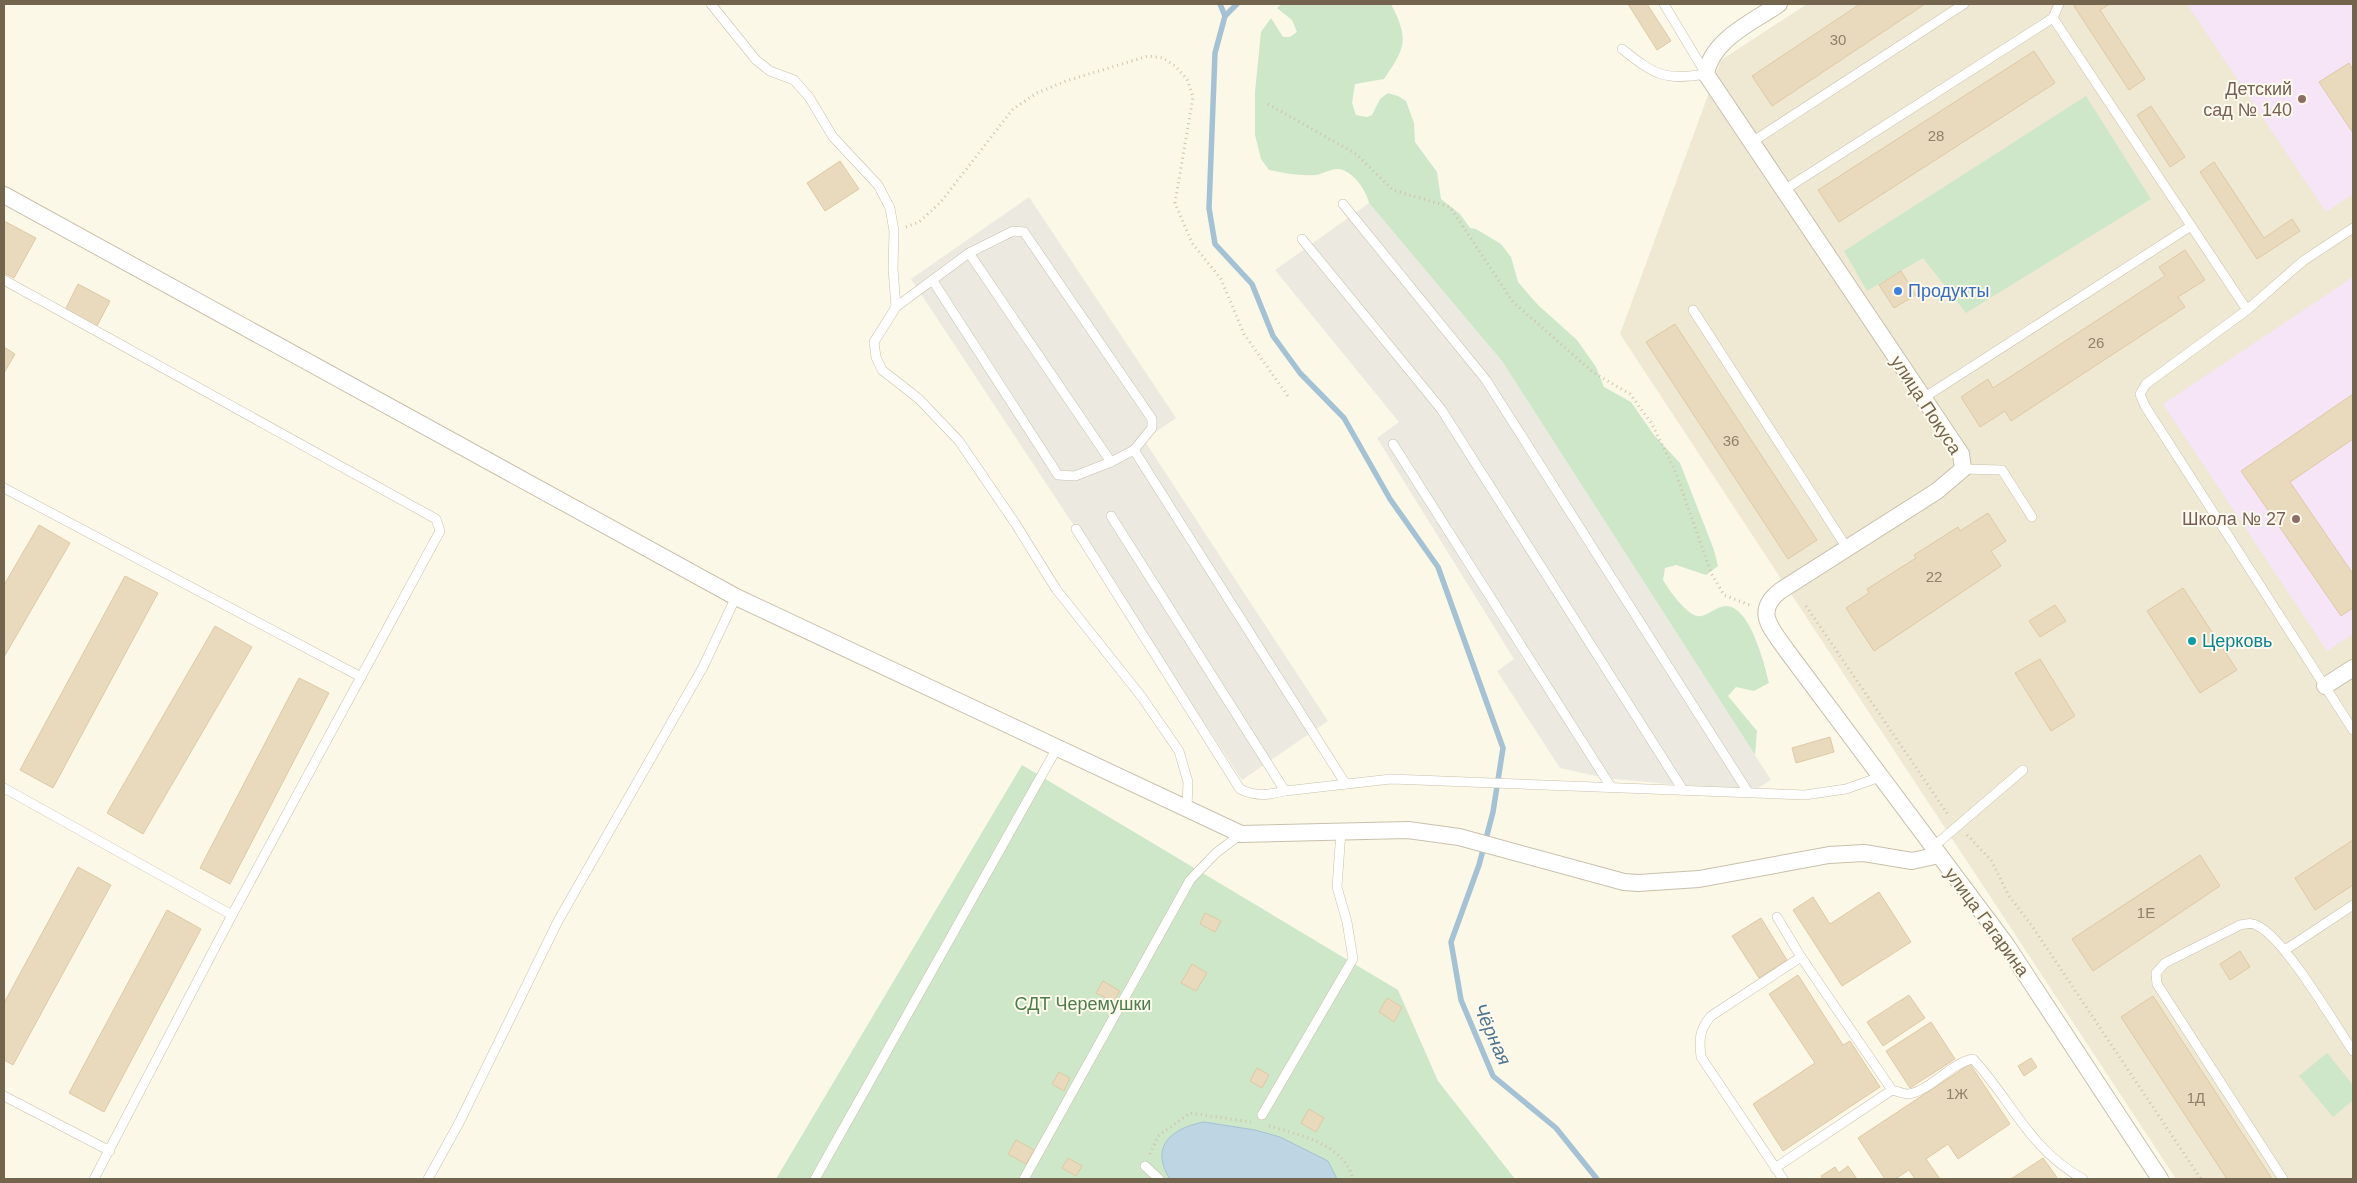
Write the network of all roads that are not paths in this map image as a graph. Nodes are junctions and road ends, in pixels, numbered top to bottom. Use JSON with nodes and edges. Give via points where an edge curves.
{"nodes":[{"id":1,"x":711,"y":4,"type":"edge"},
{"id":2,"x":1664,"y":4,"type":"edge"},
{"id":3,"x":1779,"y":4,"type":"edge"},
{"id":4,"x":1964,"y":4,"type":"edge"},
{"id":5,"x":2059,"y":4,"type":"edge"},
{"id":6,"x":2053,"y":18,"type":"junction"},
{"id":7,"x":1622,"y":50,"type":"dead end"},
{"id":8,"x":1706,"y":74,"type":"junction"},
{"id":9,"x":1752,"y":142,"type":"junction"},
{"id":10,"x":1784,"y":190,"type":"junction"},
{"id":11,"x":4,"y":195,"type":"edge"},
{"id":12,"x":1343,"y":204,"type":"dead end"},
{"id":13,"x":2190,"y":226,"type":"junction"},
{"id":14,"x":2353,"y":228,"type":"edge"},
{"id":15,"x":1302,"y":239,"type":"dead end"},
{"id":16,"x":969,"y":253,"type":"junction"},
{"id":17,"x":4,"y":280,"type":"edge"},
{"id":18,"x":933,"y":280,"type":"junction"},
{"id":19,"x":896,"y":307,"type":"junction"},
{"id":20,"x":1693,"y":310,"type":"dead end"},
{"id":21,"x":2247,"y":310,"type":"junction"},
{"id":22,"x":1922,"y":399,"type":"junction"},
{"id":23,"x":1394,"y":444,"type":"dead end"},
{"id":24,"x":1134,"y":450,"type":"junction"},
{"id":25,"x":1111,"y":462,"type":"junction"},
{"id":26,"x":1963,"y":469,"type":"junction"},
{"id":27,"x":4,"y":488,"type":"edge"},
{"id":28,"x":1112,"y":516,"type":"dead end"},
{"id":29,"x":2032,"y":517,"type":"dead end"},
{"id":30,"x":1076,"y":529,"type":"dead end"},
{"id":31,"x":1847,"y":548,"type":"junction"},
{"id":32,"x":736,"y":597,"type":"junction"},
{"id":33,"x":2353,"y":668,"type":"edge"},
{"id":34,"x":361,"y":677,"type":"junction"},
{"id":35,"x":2325,"y":686,"type":"junction"},
{"id":36,"x":2353,"y":730,"type":"edge"},
{"id":37,"x":1057,"y":748,"type":"junction"},
{"id":38,"x":2023,"y":770,"type":"dead end"},
{"id":39,"x":1880,"y":777,"type":"junction"},
{"id":40,"x":1345,"y":783,"type":"junction"},
{"id":41,"x":1611,"y":787,"type":"junction"},
{"id":42,"x":4,"y":788,"type":"edge"},
{"id":43,"x":1683,"y":790,"type":"junction"},
{"id":44,"x":1285,"y":792,"type":"junction"},
{"id":45,"x":1748,"y":792,"type":"junction"},
{"id":46,"x":1187,"y":808,"type":"junction"},
{"id":47,"x":1341,"y":831,"type":"junction"},
{"id":48,"x":1241,"y":834,"type":"junction"},
{"id":49,"x":1936,"y":851,"type":"junction"},
{"id":50,"x":2353,"y":905,"type":"edge"},
{"id":51,"x":232,"y":915,"type":"junction"},
{"id":52,"x":1778,"y":917,"type":"dead end"},
{"id":53,"x":2285,"y":950,"type":"junction"},
{"id":54,"x":1801,"y":957,"type":"junction"},
{"id":55,"x":2353,"y":1051,"type":"edge"},
{"id":56,"x":1892,"y":1090,"type":"junction"},
{"id":57,"x":4,"y":1096,"type":"edge"},
{"id":58,"x":1260,"y":1119,"type":"road end"},
{"id":59,"x":110,"y":1151,"type":"junction"},
{"id":60,"x":1145,"y":1166,"type":"road end"},
{"id":61,"x":1775,"y":1168,"type":"junction"},
{"id":62,"x":94,"y":1179,"type":"edge"},
{"id":63,"x":428,"y":1179,"type":"edge"},
{"id":64,"x":815,"y":1179,"type":"edge"},
{"id":65,"x":1024,"y":1179,"type":"edge"},
{"id":66,"x":1159,"y":1179,"type":"edge"},
{"id":67,"x":1783,"y":1179,"type":"edge"},
{"id":68,"x":2083,"y":1179,"type":"edge"},
{"id":69,"x":2160,"y":1179,"type":"edge"},
{"id":70,"x":2283,"y":1179,"type":"edge"}],
"edges":[{"from":1,"to":19,"type":"lane","via":[[756,60],[770,71],[794,80],[833,137],[878,185],[890,208],[894,231],[892,269]]},
{"from":2,"to":8,"type":"lane"},
{"from":3,"to":8,"type":"street","via":[[1724,41],[1708,62]]},
{"from":4,"to":9,"type":"lane"},
{"from":5,"to":6,"type":"lane"},
{"from":6,"to":10,"type":"lane"},
{"from":6,"to":13,"type":"lane"},
{"from":7,"to":8,"type":"lane","via":[[1664,77]]},
{"from":8,"to":9,"type":"street","name":"улица Покуса"},
{"from":9,"to":10,"type":"street","name":"улица Покуса"},
{"from":10,"to":22,"type":"street","name":"улица Покуса"},
{"from":11,"to":32,"type":"street"},
{"from":12,"to":45,"type":"lane","via":[[1486,380]]},
{"from":13,"to":21,"type":"lane"},
{"from":13,"to":22,"type":"lane"},
{"from":14,"to":21,"type":"lane","via":[[2304,261]]},
{"from":15,"to":43,"type":"lane","via":[[1441,409]]},
{"from":16,"to":18,"type":"lane"},
{"from":16,"to":24,"type":"lane","via":[[1013,231],[1024,232],[1152,419],[1152,428]]},
{"from":16,"to":25,"type":"lane"},
{"from":17,"to":34,"type":"lane","via":[[436,519],[440,531]]},
{"from":18,"to":19,"type":"lane"},
{"from":18,"to":25,"type":"lane","via":[[1058,475],[1075,476]]},
{"from":19,"to":46,"type":"lane","via":[[874,342],[882,370],[919,399],[959,441],[1056,589],[1142,696],[1180,751],[1188,782]]},
{"from":20,"to":31,"type":"lane"},
{"from":21,"to":35,"type":"lane","via":[[2146,384],[2140,394]]},
{"from":22,"to":26,"type":"street","name":"улица Покуса","via":[[1960,454]]},
{"from":23,"to":41,"type":"lane"},
{"from":24,"to":25,"type":"lane"},
{"from":24,"to":40,"type":"lane"},
{"from":26,"to":29,"type":"lane","via":[[2002,470]]},
{"from":26,"to":31,"type":"street","name":"улица Покуса","via":[[1937,491]]},
{"from":27,"to":34,"type":"lane"},
{"from":28,"to":44,"type":"lane"},
{"from":30,"to":44,"type":"lane","via":[[1240,789],[1260,796]]},
{"from":31,"to":39,"type":"street","name":"улица Покуса","via":[[1780,590],[1766,608],[1767,619]]},
{"from":32,"to":37,"type":"street"},
{"from":32,"to":63,"type":"lane","via":[[702,668],[558,921]]},
{"from":33,"to":35,"type":"street"},
{"from":34,"to":51,"type":"lane"},
{"from":35,"to":36,"type":"lane"},
{"from":37,"to":46,"type":"street"},
{"from":37,"to":64,"type":"lane"},
{"from":38,"to":49,"type":"lane","via":[[1958,826]]},
{"from":39,"to":45,"type":"lane","via":[[1846,789],[1805,794]]},
{"from":39,"to":49,"type":"street"},
{"from":40,"to":41,"type":"lane","via":[[1391,779]]},
{"from":40,"to":44,"type":"lane"},
{"from":41,"to":43,"type":"lane"},
{"from":42,"to":51,"type":"lane"},
{"from":43,"to":45,"type":"lane"},
{"from":46,"to":48,"type":"street"},
{"from":47,"to":48,"type":"street","name":"улица Гагарина"},
{"from":47,"to":49,"type":"street","name":"улица Гагарина","via":[[1408,830],[1459,837],[1624,882],[1638,883],[1700,879],[1829,855],[1864,853],[1912,861]]},
{"from":47,"to":58,"type":"lane","via":[[1337,887],[1353,959]]},
{"from":48,"to":65,"type":"lane","via":[[1216,853],[1190,880]]},
{"from":49,"to":69,"type":"street","name":"улица Гагарина","via":[[2005,943]]},
{"from":50,"to":53,"type":"lane"},
{"from":51,"to":59,"type":"lane"},
{"from":52,"to":54,"type":"lane"},
{"from":53,"to":55,"type":"lane"},
{"from":53,"to":70,"type":"lane","via":[[2260,926],[2252,923],[2240,925],[2165,963],[2156,973],[2157,984]]},
{"from":54,"to":56,"type":"lane"},
{"from":54,"to":61,"type":"lane","via":[[1711,1016],[1699,1037],[1701,1057]]},
{"from":56,"to":61,"type":"lane"},
{"from":56,"to":68,"type":"lane","via":[[1908,1094],[1963,1061],[1973,1059],[2027,1132],[2061,1167]]},
{"from":57,"to":59,"type":"lane"},
{"from":59,"to":62,"type":"lane"},
{"from":60,"to":66,"type":"lane"},
{"from":61,"to":67,"type":"lane"}]}
